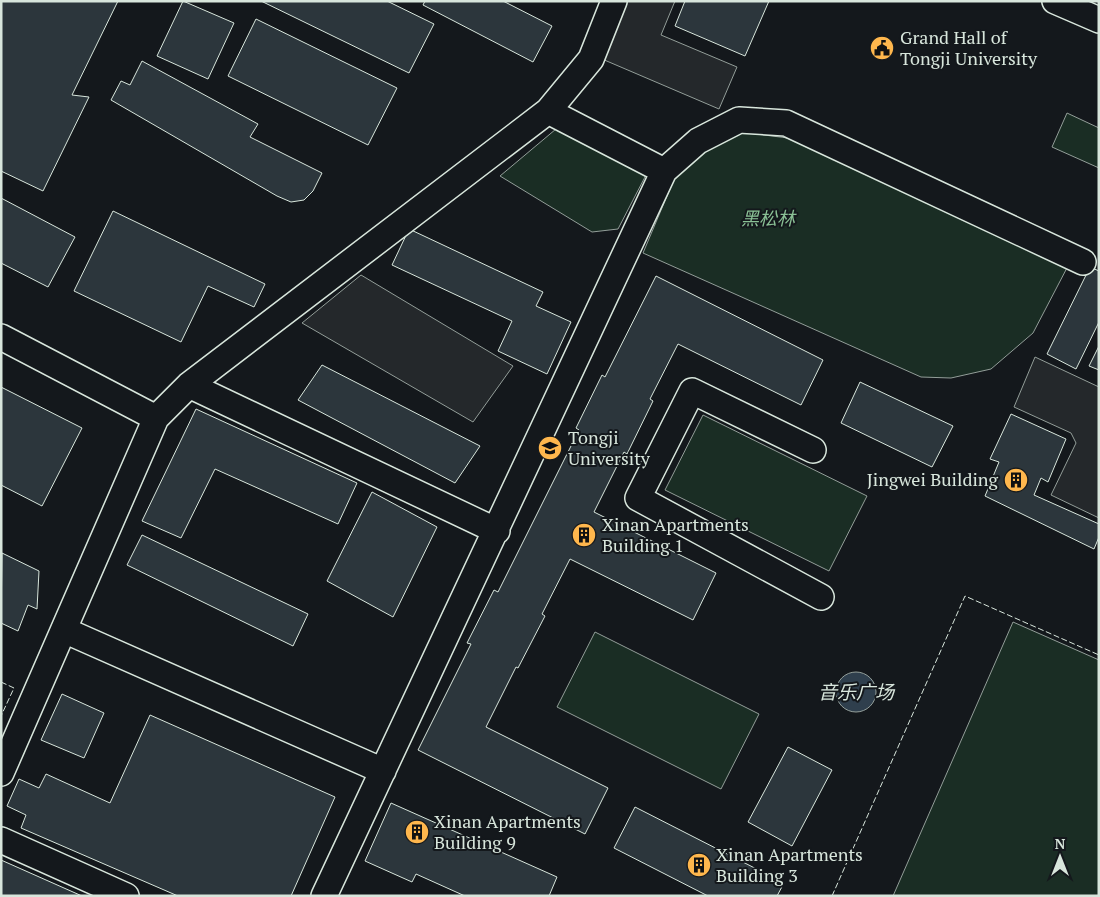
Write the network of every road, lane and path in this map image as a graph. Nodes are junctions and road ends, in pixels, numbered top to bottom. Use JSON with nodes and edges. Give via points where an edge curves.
{"nodes":[{"id":1,"x":614,"y":1,"type":"edge"},
{"id":2,"x":1055,"y":1,"type":"edge"},
{"id":3,"x":1099,"y":20,"type":"edge"},
{"id":4,"x":548,"y":110,"type":"junction"},
{"id":5,"x":664,"y":171,"type":"junction"},
{"id":6,"x":1083,"y":262,"type":"dead end"},
{"id":7,"x":1,"y":337,"type":"edge"},
{"id":8,"x":189,"y":384,"type":"junction"},
{"id":9,"x":156,"y":418,"type":"junction"},
{"id":10,"x":813,"y":450,"type":"dead end"},
{"id":11,"x":497,"y":531,"type":"junction"},
{"id":12,"x":821,"y":598,"type":"dead end"},
{"id":13,"x":64,"y":630,"type":"junction"},
{"id":14,"x":383,"y":771,"type":"junction"},
{"id":15,"x":1,"y":773,"type":"edge"},
{"id":16,"x":1,"y":840,"type":"edge"},
{"id":17,"x":126,"y":896,"type":"edge"},
{"id":18,"x":324,"y":896,"type":"edge"}],
"edges":[{"from":1,"to":4,"type":"lane","via":[[591,59]]},
{"from":2,"to":3,"type":"lane"},
{"from":4,"to":5,"type":"lane"},
{"from":4,"to":8,"type":"lane"},
{"from":5,"to":6,"type":"lane","via":[[698,141],[739,120],[786,123]]},
{"from":5,"to":11,"type":"lane"},
{"from":7,"to":9,"type":"lane"},
{"from":8,"to":9,"type":"lane"},
{"from":8,"to":11,"type":"lane"},
{"from":9,"to":13,"type":"lane"},
{"from":10,"to":12,"type":"lane","via":[[692,391],[638,498]]},
{"from":11,"to":14,"type":"lane"},
{"from":13,"to":14,"type":"lane"},
{"from":13,"to":15,"type":"lane"},
{"from":14,"to":18,"type":"lane"},
{"from":16,"to":17,"type":"lane"}]}
